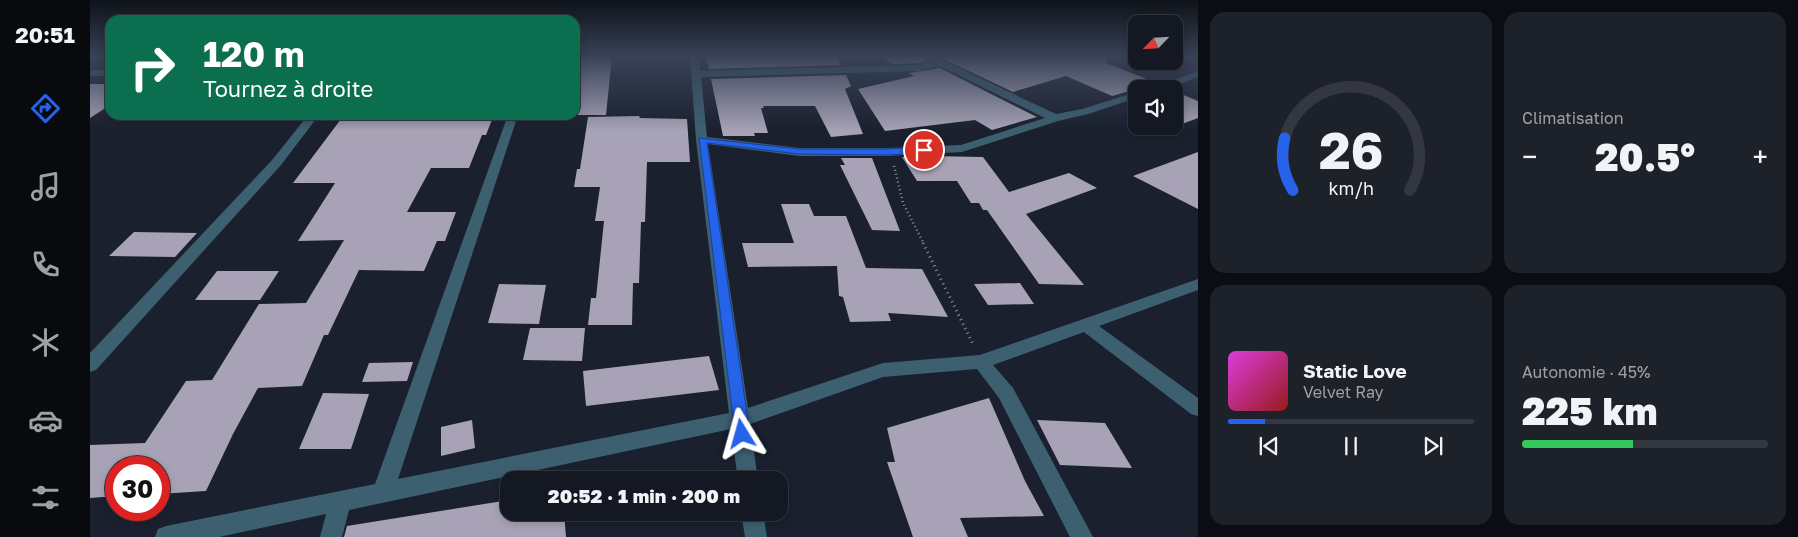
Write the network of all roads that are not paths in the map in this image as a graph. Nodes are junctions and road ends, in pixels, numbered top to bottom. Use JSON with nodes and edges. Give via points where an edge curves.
{"nodes":[{"id":1,"x":697,"y":81,"type":"edge"},
{"id":2,"x":978,"y":81,"type":"edge"},
{"id":3,"x":1128,"y":98,"type":"edge"},
{"id":4,"x":1055,"y":118,"type":"junction"},
{"id":5,"x":310,"y":120,"type":"edge"},
{"id":6,"x":511,"y":120,"type":"edge"},
{"id":7,"x":702,"y":140,"type":"junction"},
{"id":8,"x":1198,"y":284,"type":"edge"},
{"id":9,"x":1086,"y":324,"type":"junction"},
{"id":10,"x":92,"y":360,"type":"edge"},
{"id":11,"x":981,"y":362,"type":"junction"},
{"id":12,"x":1198,"y":408,"type":"edge"},
{"id":13,"x":740,"y":419,"type":"junction"},
{"id":14,"x":747,"y":471,"type":"edge"},
{"id":15,"x":383,"y":492,"type":"junction"},
{"id":16,"x":341,"y":500,"type":"junction"},
{"id":17,"x":753,"y":521,"type":"edge"},
{"id":18,"x":166,"y":537,"type":"edge"},
{"id":19,"x":331,"y":537,"type":"edge"},
{"id":20,"x":756,"y":537,"type":"edge"},
{"id":21,"x":1082,"y":537,"type":"edge"}],
"edges":[{"from":1,"to":7,"type":"street"},
{"from":2,"to":4,"type":"street"},
{"from":3,"to":4,"type":"street"},
{"from":4,"to":7,"type":"street","via":[[962,148],[799,152]]},
{"from":5,"to":10,"type":"street","via":[[277,162]]},
{"from":6,"to":15,"type":"street"},
{"from":7,"to":13,"type":"street"},
{"from":8,"to":9,"type":"street"},
{"from":9,"to":11,"type":"street"},
{"from":9,"to":12,"type":"street"},
{"from":11,"to":13,"type":"street","via":[[884,370]]},
{"from":11,"to":21,"type":"street","via":[[1006,393]]},
{"from":13,"to":14,"type":"street"},
{"from":13,"to":15,"type":"street"},
{"from":15,"to":16,"type":"street"},
{"from":16,"to":18,"type":"street"},
{"from":16,"to":19,"type":"street"},
{"from":17,"to":20,"type":"street"}]}
